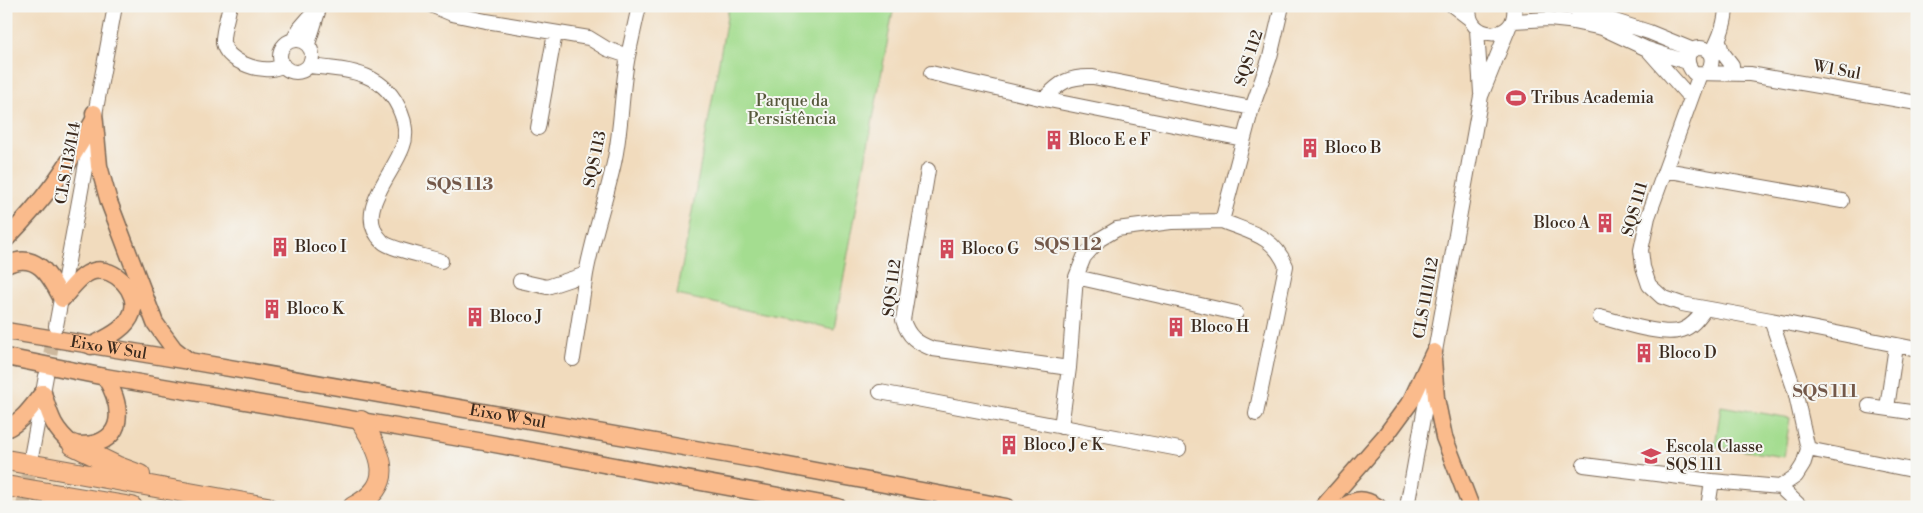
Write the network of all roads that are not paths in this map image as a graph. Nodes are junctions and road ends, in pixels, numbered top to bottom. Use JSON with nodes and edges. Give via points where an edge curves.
{"nodes":[{"id":1,"x":115,"y":6,"type":"edge"},
{"id":2,"x":319,"y":6,"type":"edge"},
{"id":3,"x":433,"y":6,"type":"edge"},
{"id":4,"x":639,"y":6,"type":"edge"},
{"id":5,"x":1288,"y":6,"type":"edge"},
{"id":6,"x":1453,"y":6,"type":"edge"},
{"id":7,"x":1514,"y":6,"type":"edge"},
{"id":8,"x":1568,"y":6,"type":"edge"},
{"id":9,"x":1726,"y":6,"type":"edge"},
{"id":10,"x":229,"y":9,"type":"dead end"},
{"id":11,"x":1281,"y":13,"type":"edge"},
{"id":12,"x":1472,"y":18,"type":"edge"},
{"id":13,"x":1511,"y":24,"type":"junction"},
{"id":14,"x":555,"y":33,"type":"junction"},
{"id":15,"x":1720,"y":35,"type":"junction"},
{"id":16,"x":293,"y":40,"type":"junction"},
{"id":17,"x":310,"y":48,"type":"junction"},
{"id":18,"x":1647,"y":49,"type":"junction"},
{"id":19,"x":628,"y":56,"type":"junction"},
{"id":20,"x":1700,"y":61,"type":"junction"},
{"id":21,"x":1732,"y":65,"type":"junction"},
{"id":22,"x":283,"y":66,"type":"junction"},
{"id":23,"x":309,"y":66,"type":"junction"},
{"id":24,"x":342,"y":70,"type":"junction"},
{"id":25,"x":931,"y":73,"type":"dead end"},
{"id":26,"x":1750,"y":74,"type":"junction"},
{"id":27,"x":1686,"y":93,"type":"junction"},
{"id":28,"x":1481,"y":96,"type":"junction"},
{"id":29,"x":1044,"y":99,"type":"junction"},
{"id":30,"x":1917,"y":103,"type":"edge"},
{"id":31,"x":1252,"y":108,"type":"junction"},
{"id":32,"x":1687,"y":115,"type":"junction"},
{"id":33,"x":94,"y":117,"type":"junction"},
{"id":34,"x":538,"y":128,"type":"dead end"},
{"id":35,"x":1243,"y":139,"type":"junction"},
{"id":36,"x":928,"y":170,"type":"dead end"},
{"id":37,"x":1665,"y":170,"type":"junction"},
{"id":38,"x":1842,"y":201,"type":"dead end"},
{"id":39,"x":1222,"y":221,"type":"junction"},
{"id":40,"x":6,"y":239,"type":"edge"},
{"id":41,"x":441,"y":261,"type":"dead end"},
{"id":42,"x":6,"y":265,"type":"edge"},
{"id":43,"x":586,"y":274,"type":"junction"},
{"id":44,"x":1076,"y":277,"type":"junction"},
{"id":45,"x":520,"y":281,"type":"dead end"},
{"id":46,"x":62,"y":298,"type":"junction"},
{"id":47,"x":1705,"y":309,"type":"junction"},
{"id":48,"x":1236,"y":313,"type":"dead end"},
{"id":49,"x":1600,"y":317,"type":"dead end"},
{"id":50,"x":1771,"y":320,"type":"junction"},
{"id":51,"x":56,"y":326,"type":"tunnel mouth"},
{"id":52,"x":9,"y":329,"type":"edge"},
{"id":53,"x":91,"y":346,"type":"junction"},
{"id":54,"x":1896,"y":346,"type":"junction"},
{"id":55,"x":1917,"y":349,"type":"edge"},
{"id":56,"x":1433,"y":356,"type":"junction"},
{"id":57,"x":6,"y":357,"type":"edge"},
{"id":58,"x":573,"y":359,"type":"dead end"},
{"id":59,"x":189,"y":361,"type":"junction"},
{"id":60,"x":1069,"y":368,"type":"junction"},
{"id":61,"x":46,"y":376,"type":"tunnel mouth"},
{"id":62,"x":105,"y":377,"type":"junction"},
{"id":63,"x":43,"y":392,"type":"junction"},
{"id":64,"x":880,"y":392,"type":"dead end"},
{"id":65,"x":1869,"y":406,"type":"dead end"},
{"id":66,"x":1887,"y":408,"type":"junction"},
{"id":67,"x":1917,"y":413,"type":"edge"},
{"id":68,"x":1256,"y":414,"type":"dead end"},
{"id":69,"x":361,"y":421,"type":"junction"},
{"id":70,"x":1061,"y":427,"type":"junction"},
{"id":71,"x":6,"y":429,"type":"edge"},
{"id":72,"x":73,"y":445,"type":"junction"},
{"id":73,"x":1179,"y":449,"type":"dead end"},
{"id":74,"x":1808,"y":449,"type":"junction"},
{"id":75,"x":32,"y":452,"type":"tunnel mouth"},
{"id":76,"x":6,"y":460,"type":"edge"},
{"id":77,"x":1584,"y":465,"type":"dead end"},
{"id":78,"x":1917,"y":471,"type":"edge"},
{"id":79,"x":1712,"y":481,"type":"junction"},
{"id":80,"x":6,"y":486,"type":"edge"},
{"id":81,"x":1780,"y":487,"type":"junction"},
{"id":82,"x":201,"y":495,"type":"junction"},
{"id":83,"x":132,"y":507,"type":"edge"},
{"id":84,"x":267,"y":507,"type":"edge"},
{"id":85,"x":353,"y":507,"type":"edge"},
{"id":86,"x":838,"y":507,"type":"edge"},
{"id":87,"x":1007,"y":507,"type":"edge"},
{"id":88,"x":1323,"y":507,"type":"edge"},
{"id":89,"x":1343,"y":507,"type":"edge"},
{"id":90,"x":1378,"y":507,"type":"edge"},
{"id":91,"x":1407,"y":507,"type":"edge"},
{"id":92,"x":1471,"y":507,"type":"edge"},
{"id":93,"x":1708,"y":507,"type":"edge"},
{"id":94,"x":1801,"y":507,"type":"edge"}],
"edges":[{"from":1,"to":33,"type":"street","name":"CLS 113/114"},
{"from":2,"to":16,"type":"street"},
{"from":2,"to":17,"type":"street"},
{"from":3,"to":14,"type":"street","via":[[452,14]]},
{"from":4,"to":19,"type":"street","name":"SQS 113"},
{"from":5,"to":11,"type":"street","name":"SQS 112"},
{"from":6,"to":12,"type":"street"},
{"from":7,"to":13,"type":"street","name":"CLS 111/112"},
{"from":8,"to":20,"type":"street","name":"W1 Sul","via":[[1650,32]]},
{"from":9,"to":15,"type":"street"},
{"from":10,"to":22,"type":"street","via":[[223,42],[226,51],[238,61],[262,69]]},
{"from":11,"to":31,"type":"street","name":"SQS 112"},
{"from":12,"to":13,"type":"street","name":"W1 Sul","via":[[1487,34],[1499,34]]},
{"from":12,"to":28,"type":"street","name":"CLS 111/112"},
{"from":13,"to":18,"type":"street","name":"W1 Sul","via":[[1549,19],[1568,21],[1602,28]]},
{"from":13,"to":28,"type":"street","name":"CLS 111/112"},
{"from":14,"to":19,"type":"street","via":[[589,38]]},
{"from":14,"to":34,"type":"street"},
{"from":15,"to":20,"type":"street"},
{"from":15,"to":21,"type":"street","via":[[1722,52]]},
{"from":16,"to":17,"type":"street","via":[[301,40]]},
{"from":16,"to":22,"type":"street","via":[[281,50]]},
{"from":17,"to":23,"type":"street","via":[[312,59]]},
{"from":17,"to":24,"type":"street"},
{"from":18,"to":20,"type":"street","name":"W1 Sul"},
{"from":18,"to":27,"type":"street"},
{"from":19,"to":43,"type":"street","name":"SQS 113","via":[[614,162]]},
{"from":20,"to":21,"type":"street","name":"W1 Sul"},
{"from":20,"to":26,"type":"street","name":"W1 Sul"},
{"from":20,"to":27,"type":"street","name":"SQS 111"},
{"from":20,"to":32,"type":"street","name":"SQS 111"},
{"from":21,"to":26,"type":"street","name":"W1 Sul"},
{"from":22,"to":23,"type":"street","via":[[296,72]]},
{"from":23,"to":24,"type":"street"},
{"from":24,"to":41,"type":"street","via":[[366,75],[383,85],[397,101],[405,122],[404,144],[374,201],[371,217],[374,231],[384,244]]},
{"from":25,"to":29,"type":"street"},
{"from":26,"to":30,"type":"street","name":"W1 Sul"},
{"from":27,"to":32,"type":"street","name":"SQS 111"},
{"from":28,"to":56,"type":"street","name":"CLS 111/112"},
{"from":29,"to":31,"type":"street","name":"SQS 112","via":[[1054,88],[1079,76]]},
{"from":29,"to":35,"type":"street"},
{"from":31,"to":35,"type":"street","name":"SQS 112"},
{"from":32,"to":37,"type":"street","name":"SQS 111"},
{"from":33,"to":40,"type":"main road","via":[[65,170],[36,208]]},
{"from":33,"to":46,"type":"street","name":"CLS 113/114"},
{"from":33,"to":59,"type":"main road","via":[[100,166],[109,202],[155,323],[174,349]]},
{"from":35,"to":39,"type":"street","name":"SQS 112"},
{"from":36,"to":60,"type":"street","name":"SQS 112","via":[[903,320],[911,337],[933,349]]},
{"from":37,"to":38,"type":"street","name":"SQS 111"},
{"from":37,"to":47,"type":"street","name":"SQS 111","via":[[1648,217],[1642,267],[1650,285],[1662,297]]},
{"from":39,"to":44,"type":"street","via":[[1171,222],[1117,230],[1100,239],[1084,257]]},
{"from":39,"to":68,"type":"street","via":[[1269,242],[1282,255],[1286,266]]},
{"from":42,"to":46,"type":"main road","via":[[32,262],[47,273]]},
{"from":43,"to":45,"type":"street","via":[[547,287]]},
{"from":43,"to":58,"type":"street","name":"SQS 113"},
{"from":44,"to":48,"type":"street"},
{"from":44,"to":60,"type":"street"},
{"from":46,"to":51,"type":"street","name":"CLS 113/114"},
{"from":46,"to":53,"type":"main road","via":[[93,271],[112,273],[129,291],[133,305],[128,320],[120,329]]},
{"from":47,"to":49,"type":"street","via":[[1683,330],[1667,333]]},
{"from":47,"to":50,"type":"street","name":"SQS 111"},
{"from":50,"to":54,"type":"street","name":"SQS 111"},
{"from":50,"to":74,"type":"street","via":[[1795,391]]},
{"from":52,"to":53,"type":"main road","name":"Eixo W Sul"},
{"from":53,"to":59,"type":"main road","name":"Eixo W Sul"},
{"from":54,"to":55,"type":"street","name":"SQS 111"},
{"from":54,"to":66,"type":"street"},
{"from":56,"to":88,"type":"main road","via":[[1411,400],[1396,421]]},
{"from":56,"to":91,"type":"street","name":"CLS 111/112"},
{"from":56,"to":92,"type":"main road","via":[[1436,398],[1444,437]]},
{"from":57,"to":62,"type":"main road","name":"Eixo W Sul"},
{"from":59,"to":87,"type":"main road","name":"Eixo W Sul"},
{"from":60,"to":70,"type":"street"},
{"from":61,"to":63,"type":"street"},
{"from":62,"to":69,"type":"main road","name":"Eixo W Sul"},
{"from":62,"to":72,"type":"main road","via":[[118,402],[115,428],[95,444]]},
{"from":63,"to":71,"type":"main road","via":[[19,421]]},
{"from":63,"to":72,"type":"main road","via":[[57,431]]},
{"from":63,"to":75,"type":"street"},
{"from":64,"to":70,"type":"street"},
{"from":65,"to":66,"type":"street"},
{"from":66,"to":67,"type":"street"},
{"from":69,"to":85,"type":"highway","via":[[377,448],[383,470],[377,487]]},
{"from":69,"to":86,"type":"main road","name":"Eixo W Sul"},
{"from":70,"to":73,"type":"street"},
{"from":72,"to":82,"type":"highway","via":[[116,466]]},
{"from":74,"to":78,"type":"street"},
{"from":74,"to":81,"type":"street","via":[[1796,476]]},
{"from":76,"to":82,"type":"highway"},
{"from":77,"to":79,"type":"street"},
{"from":79,"to":81,"type":"street"},
{"from":79,"to":93,"type":"street"},
{"from":80,"to":83,"type":"highway"},
{"from":81,"to":94,"type":"street"},
{"from":82,"to":84,"type":"highway"},
{"from":89,"to":90,"type":"main road","via":[[1354,500],[1370,502]]}]}
